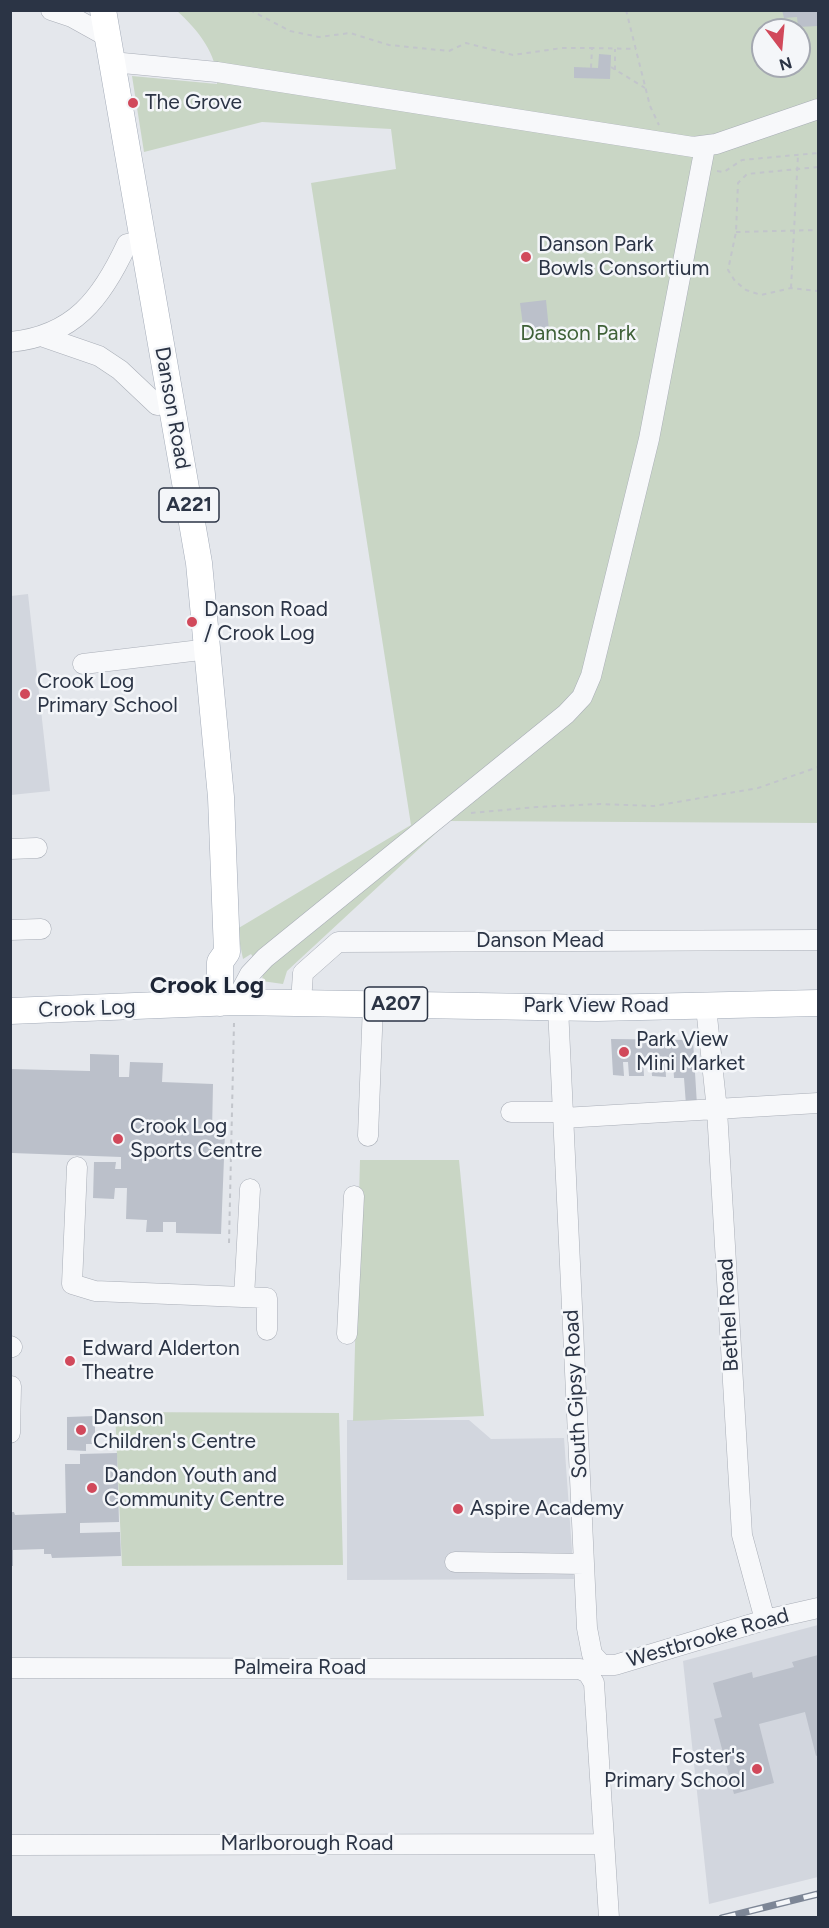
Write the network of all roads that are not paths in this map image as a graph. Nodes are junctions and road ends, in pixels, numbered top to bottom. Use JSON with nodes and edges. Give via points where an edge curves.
{"nodes":[{"id":1,"x":51,"y":10,"type":"edge"},
{"id":2,"x":103,"y":10,"type":"edge"},
{"id":3,"x":108,"y":37,"type":"junction"},
{"id":4,"x":112,"y":62,"type":"junction"},
{"id":5,"x":819,"y":108,"type":"edge"},
{"id":6,"x":705,"y":147,"type":"junction"},
{"id":7,"x":143,"y":241,"type":"junction"},
{"id":8,"x":44,"y":337,"type":"junction"},
{"id":9,"x":10,"y":342,"type":"edge"},
{"id":10,"x":172,"y":403,"type":"junction"},
{"id":11,"x":209,"y":649,"type":"junction"},
{"id":12,"x":83,"y":664,"type":"dead end"},
{"id":13,"x":37,"y":848,"type":"dead end"},
{"id":14,"x":10,"y":849,"type":"edge"},
{"id":15,"x":41,"y":929,"type":"dead end"},
{"id":16,"x":10,"y":930,"type":"edge"},
{"id":17,"x":819,"y":940,"type":"edge"},
{"id":18,"x":301,"y":1002,"type":"junction"},
{"id":19,"x":227,"y":1003,"type":"junction"},
{"id":20,"x":819,"y":1003,"type":"edge"},
{"id":21,"x":373,"y":1004,"type":"junction"},
{"id":22,"x":558,"y":1007,"type":"junction"},
{"id":23,"x":706,"y":1007,"type":"junction"},
{"id":24,"x":10,"y":1011,"type":"edge"},
{"id":25,"x":819,"y":1103,"type":"edge"},
{"id":26,"x":717,"y":1110,"type":"junction"},
{"id":27,"x":511,"y":1112,"type":"dead end"},
{"id":28,"x":563,"y":1115,"type":"junction"},
{"id":29,"x":368,"y":1136,"type":"dead end"},
{"id":30,"x":77,"y":1167,"type":"dead end"},
{"id":31,"x":250,"y":1189,"type":"dead end"},
{"id":32,"x":354,"y":1196,"type":"dead end"},
{"id":33,"x":244,"y":1297,"type":"junction"},
{"id":34,"x":267,"y":1330,"type":"dead end"},
{"id":35,"x":348,"y":1334,"type":"dead end"},
{"id":36,"x":11,"y":1386,"type":"edge"},
{"id":37,"x":10,"y":1433,"type":"edge"},
{"id":38,"x":455,"y":1562,"type":"dead end"},
{"id":39,"x":584,"y":1564,"type":"junction"},
{"id":40,"x":819,"y":1608,"type":"edge"},
{"id":41,"x":765,"y":1620,"type":"junction"},
{"id":42,"x":10,"y":1668,"type":"edge"},
{"id":43,"x":593,"y":1668,"type":"junction"},
{"id":44,"x":603,"y":1844,"type":"junction"},
{"id":45,"x":10,"y":1845,"type":"edge"},
{"id":46,"x":609,"y":1917,"type":"edge"}],
"edges":[{"from":1,"to":3,"type":"street"},
{"from":2,"to":3,"type":"main road","name":"Danson Road","number":"A221"},
{"from":3,"to":4,"type":"main road","name":"Danson Road","number":"A221"},
{"from":4,"to":6,"type":"street","via":[[217,72]]},
{"from":4,"to":7,"type":"main road","name":"Danson Road","number":"A221"},
{"from":5,"to":6,"type":"street"},
{"from":6,"to":19,"type":"street","via":[[649,439],[591,676],[582,696],[566,714],[265,958]]},
{"from":7,"to":8,"type":"street","via":[[128,244],[103,292],[88,308]]},
{"from":7,"to":10,"type":"main road","name":"Danson Road","number":"A221"},
{"from":8,"to":9,"type":"street"},
{"from":8,"to":10,"type":"street","via":[[99,356],[157,405]]},
{"from":10,"to":11,"type":"main road","name":"Danson Road","number":"A221"},
{"from":11,"to":12,"type":"street"},
{"from":11,"to":19,"type":"main road","name":"Danson Road","number":"A221","via":[[221,797],[227,952],[235,960]]},
{"from":13,"to":14,"type":"street"},
{"from":15,"to":16,"type":"street"},
{"from":17,"to":18,"type":"street","name":"Danson Mead","via":[[338,942],[303,973]]},
{"from":18,"to":19,"type":"main road","name":"Park View Road","number":"A207"},
{"from":18,"to":21,"type":"main road","name":"Park View Road","number":"A207"},
{"from":19,"to":24,"type":"main road","name":"Crook Log","number":"A207"},
{"from":20,"to":23,"type":"main road","name":"Park View Road","number":"A207"},
{"from":21,"to":22,"type":"main road","name":"Park View Road","number":"A207"},
{"from":21,"to":29,"type":"street"},
{"from":22,"to":23,"type":"main road","name":"Park View Road","number":"A207"},
{"from":22,"to":28,"type":"street","name":"South Gipsy Road"},
{"from":23,"to":26,"type":"street","name":"Bethel Road"},
{"from":25,"to":26,"type":"street"},
{"from":26,"to":28,"type":"street"},
{"from":26,"to":41,"type":"street","name":"Bethel Road","via":[[742,1536]]},
{"from":27,"to":28,"type":"street"},
{"from":28,"to":39,"type":"street","name":"South Gipsy Road"},
{"from":30,"to":33,"type":"street","via":[[72,1284],[95,1291]]},
{"from":31,"to":33,"type":"street","via":[[237,1258]]},
{"from":32,"to":35,"type":"street"},
{"from":33,"to":34,"type":"street","via":[[267,1298]]},
{"from":36,"to":37,"type":"street"},
{"from":38,"to":39,"type":"street"},
{"from":39,"to":43,"type":"street","name":"South Gipsy Road"},
{"from":40,"to":41,"type":"street","name":"Westbrooke Road"},
{"from":41,"to":43,"type":"street","name":"Westbrooke Road","via":[[615,1665]]},
{"from":42,"to":43,"type":"street","name":"Palmeira Road"},
{"from":43,"to":44,"type":"street","name":"South Gipsy Road"},
{"from":44,"to":45,"type":"street","name":"Marlborough Road"},
{"from":44,"to":46,"type":"street","name":"South Gipsy Road"}]}
